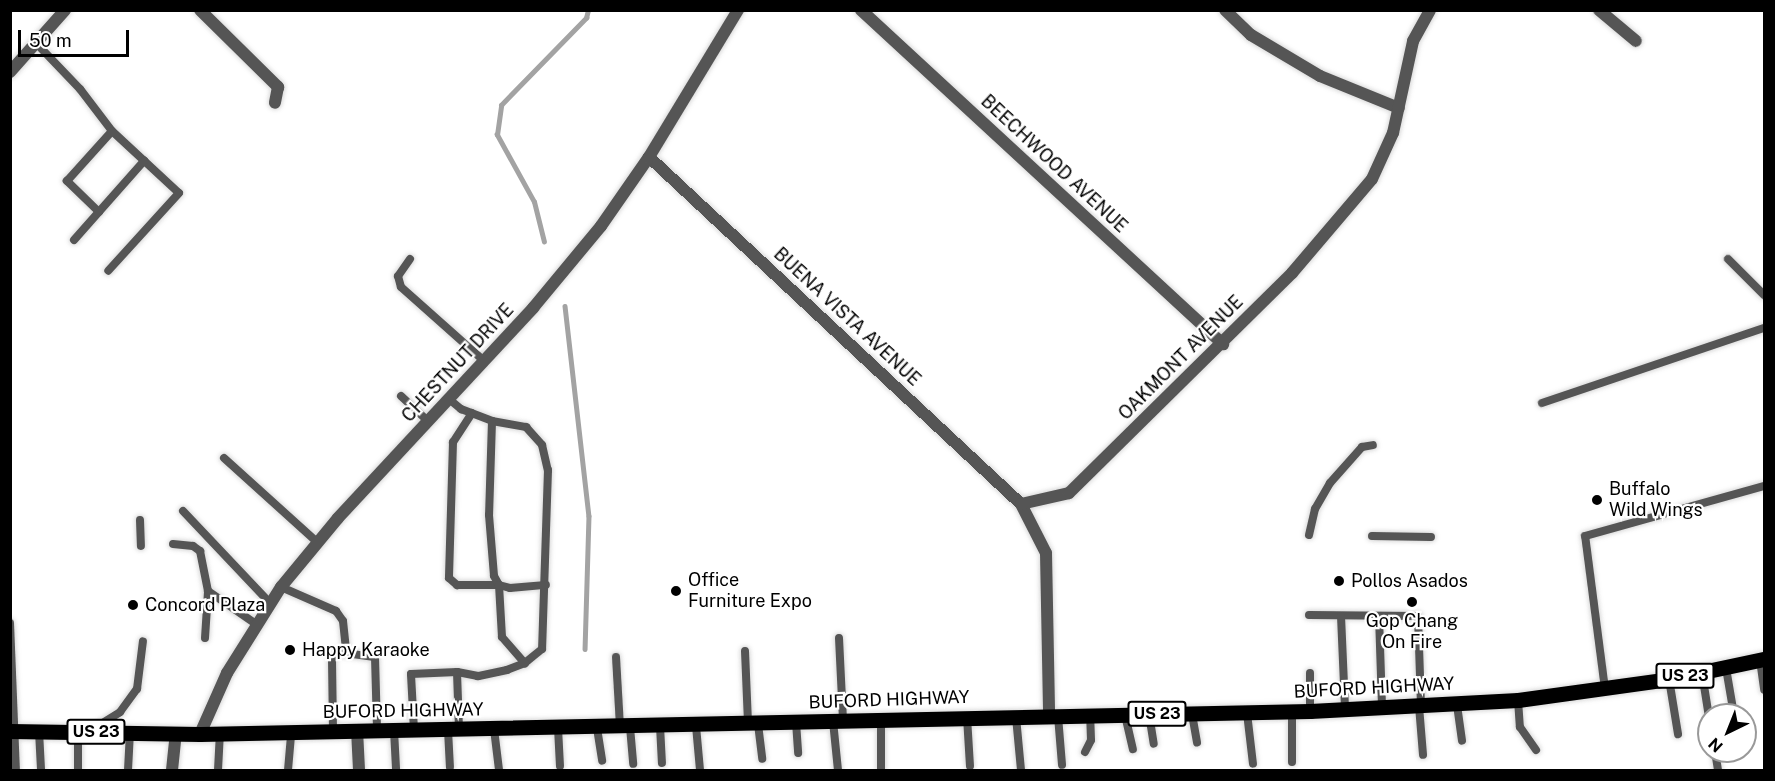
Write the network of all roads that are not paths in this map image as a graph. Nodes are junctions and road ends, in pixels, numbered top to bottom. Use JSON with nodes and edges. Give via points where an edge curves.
{"nodes":[{"id":1,"x":65,"y":10,"type":"edge"},
{"id":2,"x":200,"y":10,"type":"edge"},
{"id":3,"x":738,"y":10,"type":"edge"},
{"id":4,"x":861,"y":10,"type":"edge"},
{"id":5,"x":1225,"y":10,"type":"edge"},
{"id":6,"x":1430,"y":10,"type":"edge"},
{"id":7,"x":1599,"y":10,"type":"edge"},
{"id":8,"x":1635,"y":41,"type":"dead end"},
{"id":9,"x":36,"y":43,"type":"junction"},
{"id":10,"x":10,"y":72,"type":"edge"},
{"id":11,"x":275,"y":104,"type":"dead end"},
{"id":12,"x":1399,"y":108,"type":"junction"},
{"id":13,"x":112,"y":131,"type":"junction"},
{"id":14,"x":649,"y":157,"type":"junction"},
{"id":15,"x":144,"y":161,"type":"junction"},
{"id":16,"x":99,"y":212,"type":"junction"},
{"id":17,"x":74,"y":240,"type":"dead end"},
{"id":18,"x":410,"y":259,"type":"dead end"},
{"id":19,"x":1728,"y":259,"type":"dead end"},
{"id":20,"x":108,"y":270,"type":"dead end"},
{"id":21,"x":1764,"y":295,"type":"edge"},
{"id":22,"x":1764,"y":328,"type":"edge"},
{"id":23,"x":1223,"y":344,"type":"junction"},
{"id":24,"x":484,"y":361,"type":"junction"},
{"id":25,"x":401,"y":396,"type":"dead end"},
{"id":26,"x":449,"y":399,"type":"junction"},
{"id":27,"x":1542,"y":404,"type":"dead end"},
{"id":28,"x":472,"y":413,"type":"junction"},
{"id":29,"x":492,"y":421,"type":"junction"},
{"id":30,"x":429,"y":422,"type":"junction"},
{"id":31,"x":1373,"y":445,"type":"dead end"},
{"id":32,"x":224,"y":458,"type":"dead end"},
{"id":33,"x":1764,"y":486,"type":"edge"},
{"id":34,"x":1021,"y":504,"type":"junction"},
{"id":35,"x":183,"y":512,"type":"dead end"},
{"id":36,"x":140,"y":520,"type":"dead end"},
{"id":37,"x":1309,"y":535,"type":"dead end"},
{"id":38,"x":1372,"y":536,"type":"dead end"},
{"id":39,"x":1431,"y":537,"type":"dead end"},
{"id":40,"x":317,"y":542,"type":"junction"},
{"id":41,"x":173,"y":544,"type":"dead end"},
{"id":42,"x":141,"y":546,"type":"dead end"},
{"id":43,"x":500,"y":585,"type":"junction"},
{"id":44,"x":546,"y":585,"type":"junction"},
{"id":45,"x":281,"y":587,"type":"junction"},
{"id":46,"x":208,"y":591,"type":"junction"},
{"id":47,"x":270,"y":603,"type":"junction"},
{"id":48,"x":1309,"y":615,"type":"dead end"},
{"id":49,"x":1341,"y":616,"type":"junction"},
{"id":50,"x":1379,"y":616,"type":"junction"},
{"id":51,"x":10,"y":623,"type":"edge"},
{"id":52,"x":256,"y":624,"type":"junction"},
{"id":53,"x":206,"y":638,"type":"dead end"},
{"id":54,"x":839,"y":638,"type":"dead end"},
{"id":55,"x":143,"y":641,"type":"dead end"},
{"id":56,"x":11,"y":646,"type":"edge"},
{"id":57,"x":746,"y":651,"type":"dead end"},
{"id":58,"x":346,"y":652,"type":"junction"},
{"id":59,"x":616,"y":657,"type":"dead end"},
{"id":60,"x":1762,"y":659,"type":"edge"},
{"id":61,"x":525,"y":663,"type":"junction"},
{"id":62,"x":1726,"y":668,"type":"junction"},
{"id":63,"x":457,"y":672,"type":"junction"},
{"id":64,"x":1310,"y":673,"type":"dead end"},
{"id":65,"x":1702,"y":674,"type":"junction"},
{"id":66,"x":1669,"y":679,"type":"junction"},
{"id":67,"x":1605,"y":689,"type":"junction"},
{"id":68,"x":1764,"y":690,"type":"edge"},
{"id":69,"x":1518,"y":700,"type":"junction"},
{"id":70,"x":1707,"y":703,"type":"edge"},
{"id":71,"x":1732,"y":703,"type":"edge"},
{"id":72,"x":1457,"y":705,"type":"junction"},
{"id":73,"x":1420,"y":706,"type":"junction"},
{"id":74,"x":1382,"y":707,"type":"junction"},
{"id":75,"x":1345,"y":708,"type":"junction"},
{"id":76,"x":1310,"y":711,"type":"junction"},
{"id":77,"x":1292,"y":712,"type":"junction"},
{"id":78,"x":1248,"y":713,"type":"junction"},
{"id":79,"x":1149,"y":714,"type":"junction"},
{"id":80,"x":1192,"y":714,"type":"junction"},
{"id":81,"x":1053,"y":715,"type":"junction"},
{"id":82,"x":1090,"y":715,"type":"junction"},
{"id":83,"x":1125,"y":715,"type":"junction"},
{"id":84,"x":1015,"y":716,"type":"junction"},
{"id":85,"x":967,"y":717,"type":"junction"},
{"id":86,"x":881,"y":720,"type":"junction"},
{"id":87,"x":838,"y":721,"type":"junction"},
{"id":88,"x":796,"y":722,"type":"junction"},
{"id":89,"x":753,"y":724,"type":"junction"},
{"id":90,"x":660,"y":726,"type":"junction"},
{"id":91,"x":696,"y":726,"type":"junction"},
{"id":92,"x":625,"y":727,"type":"junction"},
{"id":93,"x":558,"y":728,"type":"junction"},
{"id":94,"x":597,"y":728,"type":"junction"},
{"id":95,"x":453,"y":729,"type":"junction"},
{"id":96,"x":494,"y":729,"type":"junction"},
{"id":97,"x":357,"y":730,"type":"junction"},
{"id":98,"x":377,"y":730,"type":"junction"},
{"id":99,"x":394,"y":730,"type":"junction"},
{"id":100,"x":414,"y":730,"type":"junction"},
{"id":101,"x":13,"y":731,"type":"edge"},
{"id":102,"x":39,"y":731,"type":"junction"},
{"id":103,"x":333,"y":731,"type":"junction"},
{"id":104,"x":291,"y":732,"type":"junction"},
{"id":105,"x":82,"y":733,"type":"junction"},
{"id":106,"x":130,"y":733,"type":"junction"},
{"id":107,"x":220,"y":733,"type":"junction"},
{"id":108,"x":176,"y":734,"type":"junction"},
{"id":109,"x":200,"y":734,"type":"junction"},
{"id":110,"x":1678,"y":734,"type":"dead end"},
{"id":111,"x":1462,"y":741,"type":"dead end"},
{"id":112,"x":1197,"y":742,"type":"dead end"},
{"id":113,"x":1154,"y":744,"type":"dead end"},
{"id":114,"x":1133,"y":749,"type":"dead end"},
{"id":115,"x":1536,"y":750,"type":"dead end"},
{"id":116,"x":1085,"y":752,"type":"dead end"},
{"id":117,"x":798,"y":753,"type":"dead end"},
{"id":118,"x":1423,"y":755,"type":"dead end"},
{"id":119,"x":762,"y":759,"type":"dead end"},
{"id":120,"x":602,"y":761,"type":"dead end"},
{"id":121,"x":1292,"y":762,"type":"dead end"},
{"id":122,"x":662,"y":763,"type":"dead end"},
{"id":123,"x":633,"y":764,"type":"dead end"},
{"id":124,"x":1253,"y":764,"type":"dead end"},
{"id":125,"x":1062,"y":765,"type":"dead end"},
{"id":126,"x":560,"y":766,"type":"dead end"},
{"id":127,"x":970,"y":766,"type":"dead end"},
{"id":128,"x":450,"y":767,"type":"dead end"},
{"id":129,"x":396,"y":769,"type":"edge"},
{"id":130,"x":700,"y":770,"type":"edge"},
{"id":131,"x":16,"y":771,"type":"edge"},
{"id":132,"x":41,"y":771,"type":"edge"},
{"id":133,"x":78,"y":771,"type":"edge"},
{"id":134,"x":128,"y":771,"type":"edge"},
{"id":135,"x":172,"y":771,"type":"edge"},
{"id":136,"x":218,"y":771,"type":"edge"},
{"id":137,"x":288,"y":771,"type":"edge"},
{"id":138,"x":359,"y":771,"type":"edge"},
{"id":139,"x":499,"y":771,"type":"edge"},
{"id":140,"x":838,"y":771,"type":"edge"},
{"id":141,"x":881,"y":771,"type":"edge"},
{"id":142,"x":1021,"y":771,"type":"edge"}],
"edges":[{"from":1,"to":9,"type":"street"},
{"from":2,"to":11,"type":"street","via":[[278,87]]},
{"from":3,"to":14,"type":"street","name":"CHESTNUT DRIVE"},
{"from":4,"to":23,"type":"street","name":"BEECHWOOD AVENUE"},
{"from":5,"to":12,"type":"street","via":[[1251,35],[1320,76]]},
{"from":6,"to":12,"type":"street","name":"OAKMONT AVENUE","via":[[1413,41]]},
{"from":7,"to":8,"type":"street"},
{"from":9,"to":10,"type":"street"},
{"from":9,"to":13,"type":"lane","via":[[80,89]]},
{"from":12,"to":23,"type":"street","name":"OAKMONT AVENUE","via":[[1393,134],[1372,179],[1292,273]]},
{"from":13,"to":15,"type":"lane"},
{"from":13,"to":16,"type":"lane","via":[[67,181]]},
{"from":14,"to":24,"type":"street","name":"CHESTNUT DRIVE","via":[[601,225]]},
{"from":14,"to":34,"type":"street","name":"BUENA VISTA AVENUE"},
{"from":15,"to":16,"type":"lane"},
{"from":15,"to":20,"type":"lane","via":[[178,193]]},
{"from":16,"to":17,"type":"lane"},
{"from":18,"to":24,"type":"lane","via":[[398,276],[401,287]]},
{"from":19,"to":21,"type":"lane"},
{"from":22,"to":27,"type":"lane"},
{"from":23,"to":34,"type":"street","name":"OAKMONT AVENUE","via":[[1069,493]]},
{"from":24,"to":26,"type":"street","name":"CHESTNUT DRIVE"},
{"from":25,"to":30,"type":"lane"},
{"from":26,"to":28,"type":"lane"},
{"from":26,"to":30,"type":"street","name":"CHESTNUT DRIVE"},
{"from":28,"to":29,"type":"lane"},
{"from":28,"to":43,"type":"lane","via":[[453,442],[449,578],[462,586]]},
{"from":29,"to":43,"type":"lane","via":[[489,515],[494,576]]},
{"from":29,"to":44,"type":"lane","via":[[526,427],[542,445],[548,470]]},
{"from":30,"to":40,"type":"street","name":"CHESTNUT DRIVE"},
{"from":31,"to":37,"type":"lane","via":[[1362,447],[1330,483],[1315,509]]},
{"from":32,"to":40,"type":"lane"},
{"from":33,"to":67,"type":"lane","via":[[1585,536]]},
{"from":34,"to":81,"type":"street","via":[[1046,553]]},
{"from":35,"to":47,"type":"lane"},
{"from":36,"to":42,"type":"lane"},
{"from":38,"to":39,"type":"lane"},
{"from":40,"to":45,"type":"street","name":"CHESTNUT DRIVE"},
{"from":41,"to":46,"type":"lane","via":[[193,546],[200,552]]},
{"from":43,"to":44,"type":"lane"},
{"from":43,"to":61,"type":"lane","via":[[502,637]]},
{"from":44,"to":61,"type":"lane","via":[[542,648]]},
{"from":45,"to":47,"type":"street","name":"CHESTNUT DRIVE"},
{"from":45,"to":58,"type":"lane","via":[[336,611],[343,621]]},
{"from":46,"to":52,"type":"lane"},
{"from":46,"to":53,"type":"lane"},
{"from":47,"to":52,"type":"street","name":"CHESTNUT DRIVE"},
{"from":48,"to":49,"type":"lane"},
{"from":49,"to":50,"type":"lane"},
{"from":49,"to":75,"type":"lane"},
{"from":50,"to":73,"type":"lane","via":[[1418,616]]},
{"from":50,"to":74,"type":"lane"},
{"from":51,"to":56,"type":"lane"},
{"from":52,"to":109,"type":"street","name":"CHESTNUT DRIVE","via":[[227,673]]},
{"from":54,"to":87,"type":"lane"},
{"from":55,"to":105,"type":"lane","via":[[137,689],[130,701],[120,712]]},
{"from":56,"to":101,"type":"lane"},
{"from":57,"to":89,"type":"lane"},
{"from":58,"to":98,"type":"lane","via":[[375,657]]},
{"from":58,"to":103,"type":"lane","via":[[332,658]]},
{"from":59,"to":92,"type":"lane"},
{"from":60,"to":62,"type":"main road","name":"BUFORD HIGHWAY","number":"US 23"},
{"from":60,"to":68,"type":"lane"},
{"from":61,"to":63,"type":"lane","via":[[478,676]]},
{"from":62,"to":65,"type":"main road","name":"BUFORD HIGHWAY","number":"US 23"},
{"from":62,"to":71,"type":"lane"},
{"from":63,"to":95,"type":"lane"},
{"from":63,"to":100,"type":"lane","via":[[411,674]]},
{"from":64,"to":76,"type":"lane"},
{"from":65,"to":66,"type":"main road","name":"BUFORD HIGHWAY","number":"US 23"},
{"from":65,"to":70,"type":"lane"},
{"from":66,"to":67,"type":"main road","name":"BUFORD HIGHWAY","number":"US 23"},
{"from":66,"to":110,"type":"lane"},
{"from":67,"to":69,"type":"main road","name":"BUFORD HIGHWAY","number":"US 23"},
{"from":69,"to":72,"type":"main road","name":"BUFORD HIGHWAY","number":"US 23"},
{"from":69,"to":115,"type":"lane","via":[[1520,727]]},
{"from":72,"to":73,"type":"main road","name":"BUFORD HIGHWAY","number":"US 23"},
{"from":72,"to":111,"type":"lane"},
{"from":73,"to":74,"type":"main road","name":"BUFORD HIGHWAY","number":"US 23"},
{"from":73,"to":118,"type":"lane"},
{"from":74,"to":75,"type":"main road","name":"BUFORD HIGHWAY","number":"US 23"},
{"from":75,"to":76,"type":"main road","name":"BUFORD HIGHWAY","number":"US 23"},
{"from":76,"to":77,"type":"main road","name":"BUFORD HIGHWAY","number":"US 23"},
{"from":77,"to":78,"type":"main road","name":"BUFORD HIGHWAY","number":"US 23"},
{"from":77,"to":121,"type":"lane"},
{"from":78,"to":80,"type":"main road","name":"BUFORD HIGHWAY","number":"US 23"},
{"from":78,"to":124,"type":"lane"},
{"from":79,"to":80,"type":"main road","name":"BUFORD HIGHWAY","number":"US 23"},
{"from":79,"to":83,"type":"main road","name":"BUFORD HIGHWAY","number":"US 23"},
{"from":79,"to":113,"type":"lane"},
{"from":80,"to":112,"type":"lane"},
{"from":81,"to":82,"type":"main road","name":"BUFORD HIGHWAY","number":"US 23"},
{"from":81,"to":84,"type":"main road","name":"BUFORD HIGHWAY","number":"US 23"},
{"from":81,"to":125,"type":"lane"},
{"from":82,"to":83,"type":"main road","name":"BUFORD HIGHWAY","number":"US 23"},
{"from":82,"to":116,"type":"lane","via":[[1091,740]]},
{"from":83,"to":114,"type":"lane"},
{"from":84,"to":85,"type":"main road","name":"BUFORD HIGHWAY","number":"US 23"},
{"from":84,"to":142,"type":"lane"},
{"from":85,"to":86,"type":"main road","name":"BUFORD HIGHWAY","number":"US 23"},
{"from":85,"to":127,"type":"lane"},
{"from":86,"to":87,"type":"main road","name":"BUFORD HIGHWAY","number":"US 23"},
{"from":86,"to":141,"type":"lane"},
{"from":87,"to":88,"type":"main road","name":"BUFORD HIGHWAY","number":"US 23"},
{"from":87,"to":140,"type":"lane"},
{"from":88,"to":89,"type":"main road","name":"BUFORD HIGHWAY","number":"US 23"},
{"from":88,"to":117,"type":"lane"},
{"from":89,"to":91,"type":"main road","name":"BUFORD HIGHWAY","number":"US 23"},
{"from":89,"to":119,"type":"lane"},
{"from":90,"to":91,"type":"main road","name":"BUFORD HIGHWAY","number":"US 23"},
{"from":90,"to":92,"type":"main road","name":"BUFORD HIGHWAY","number":"US 23"},
{"from":90,"to":122,"type":"lane"},
{"from":91,"to":130,"type":"lane"},
{"from":92,"to":94,"type":"main road","name":"BUFORD HIGHWAY","number":"US 23"},
{"from":92,"to":123,"type":"lane"},
{"from":93,"to":94,"type":"main road","name":"BUFORD HIGHWAY","number":"US 23"},
{"from":93,"to":96,"type":"main road","name":"BUFORD HIGHWAY","number":"US 23"},
{"from":93,"to":126,"type":"lane"},
{"from":94,"to":120,"type":"lane"},
{"from":95,"to":96,"type":"main road","name":"BUFORD HIGHWAY","number":"US 23"},
{"from":95,"to":100,"type":"main road","name":"BUFORD HIGHWAY","number":"US 23"},
{"from":95,"to":128,"type":"lane"},
{"from":96,"to":139,"type":"lane"},
{"from":97,"to":98,"type":"main road","name":"BUFORD HIGHWAY","number":"US 23"},
{"from":97,"to":103,"type":"main road","name":"BUFORD HIGHWAY","number":"US 23"},
{"from":97,"to":138,"type":"street"},
{"from":98,"to":99,"type":"main road","name":"BUFORD HIGHWAY","number":"US 23"},
{"from":99,"to":100,"type":"main road","name":"BUFORD HIGHWAY","number":"US 23"},
{"from":99,"to":129,"type":"lane"},
{"from":101,"to":102,"type":"main road","name":"BUFORD HIGHWAY","number":"US 23"},
{"from":101,"to":131,"type":"lane"},
{"from":102,"to":105,"type":"main road","name":"BUFORD HIGHWAY","number":"US 23"},
{"from":102,"to":132,"type":"lane"},
{"from":103,"to":104,"type":"main road","name":"BUFORD HIGHWAY","number":"US 23"},
{"from":104,"to":107,"type":"main road","name":"BUFORD HIGHWAY","number":"US 23"},
{"from":104,"to":137,"type":"lane"},
{"from":105,"to":106,"type":"main road","name":"BUFORD HIGHWAY","number":"US 23"},
{"from":105,"to":133,"type":"lane"},
{"from":106,"to":108,"type":"main road","name":"BUFORD HIGHWAY","number":"US 23"},
{"from":106,"to":134,"type":"lane"},
{"from":107,"to":109,"type":"main road","name":"BUFORD HIGHWAY","number":"US 23"},
{"from":107,"to":136,"type":"lane"},
{"from":108,"to":109,"type":"main road","name":"BUFORD HIGHWAY","number":"US 23"},
{"from":108,"to":135,"type":"street"}]}
